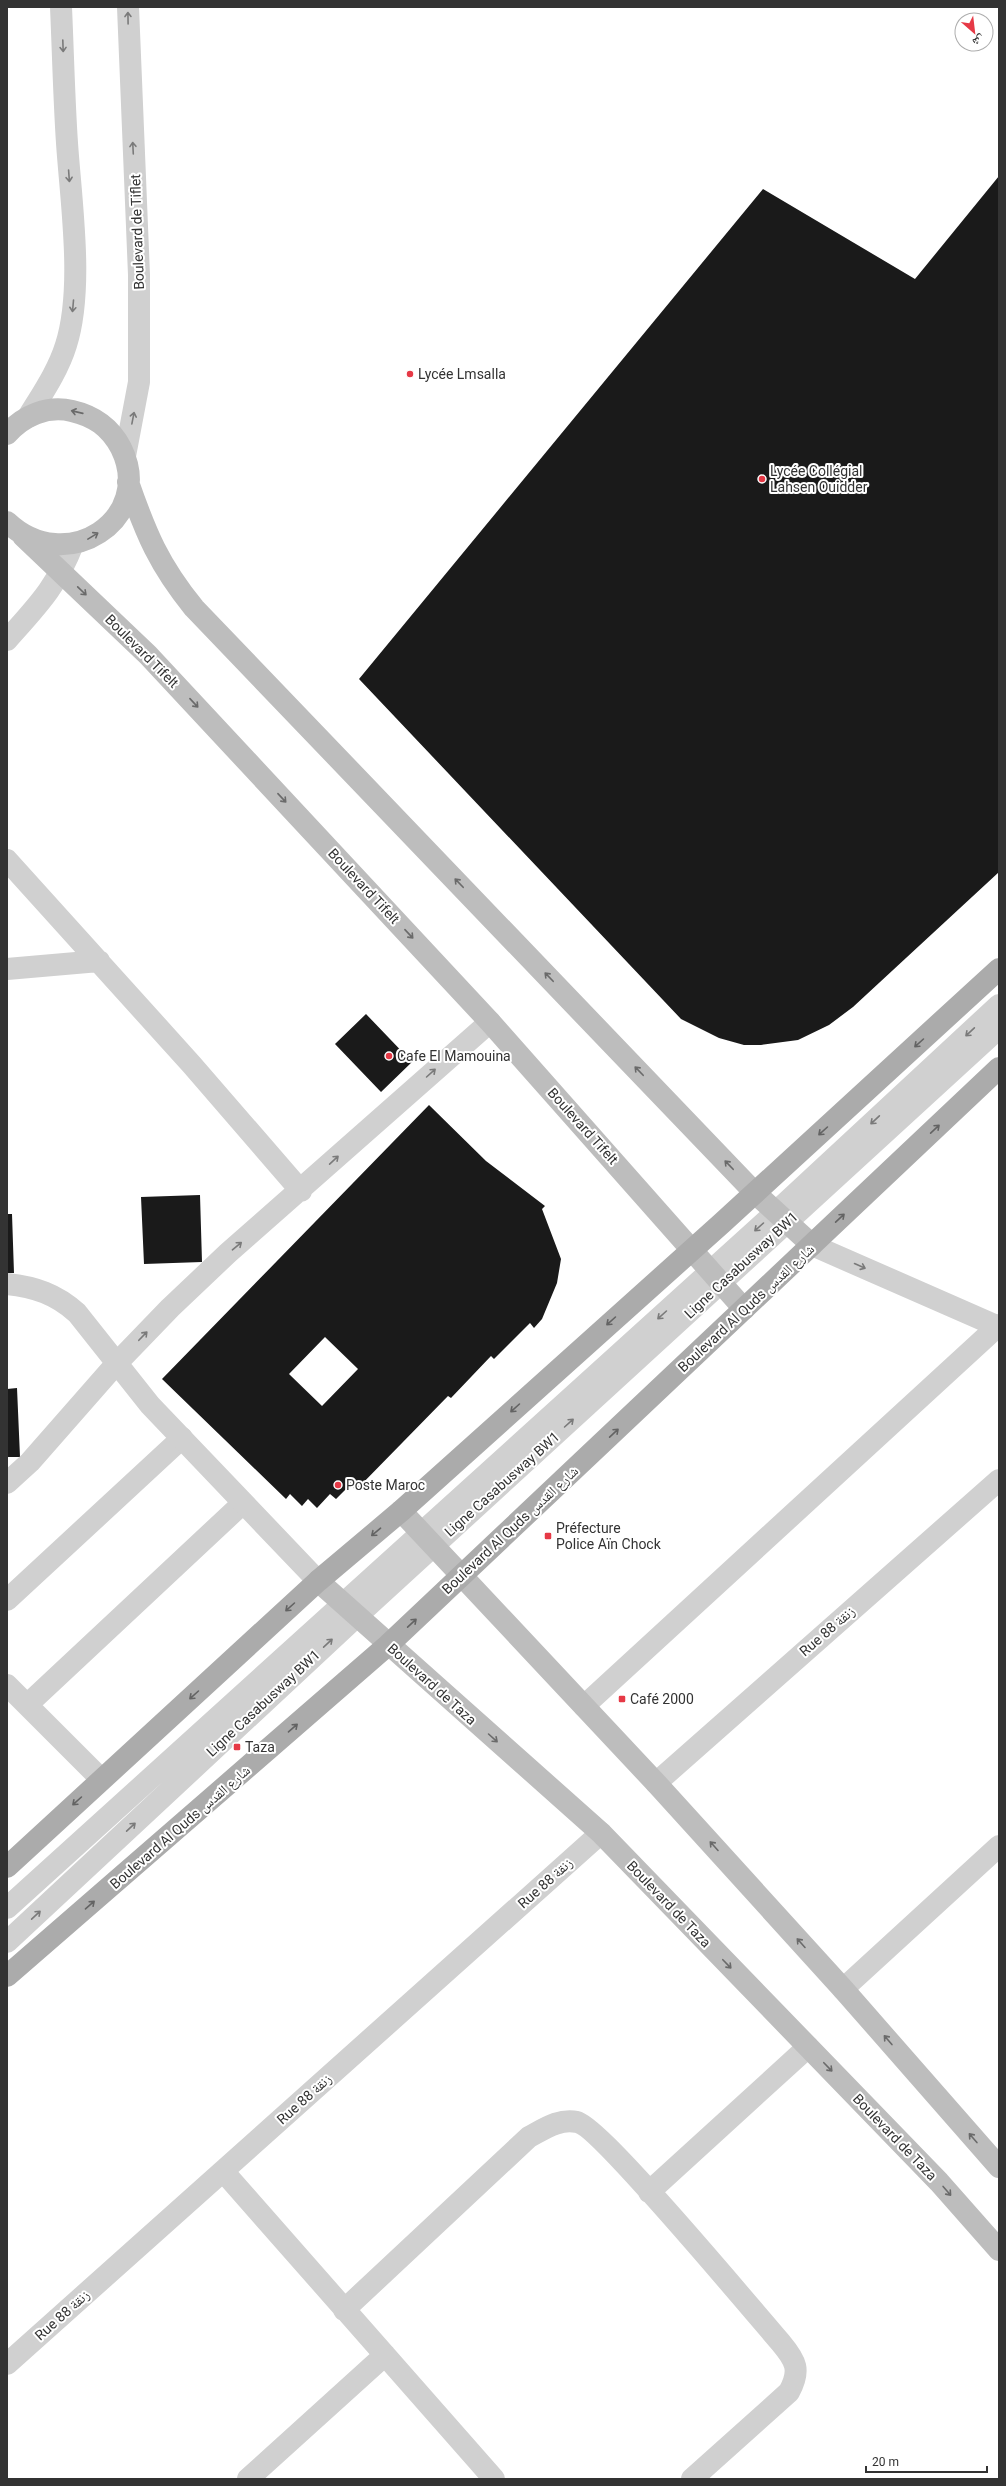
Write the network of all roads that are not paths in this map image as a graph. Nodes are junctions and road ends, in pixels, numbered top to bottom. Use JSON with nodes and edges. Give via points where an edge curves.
{"nodes":[{"id":1,"x":61,"y":7,"type":"edge"},
{"id":2,"x":128,"y":7,"type":"edge"},
{"id":3,"x":14,"y":426,"type":"edge"},
{"id":4,"x":125,"y":456,"type":"junction"},
{"id":5,"x":128,"y":482,"type":"junction"},
{"id":6,"x":7,"y":522,"type":"edge"},
{"id":7,"x":23,"y":536,"type":"junction"},
{"id":8,"x":73,"y":544,"type":"junction"},
{"id":9,"x":62,"y":572,"type":"junction"},
{"id":10,"x":7,"y":640,"type":"edge"},
{"id":11,"x":7,"y":860,"type":"edge"},
{"id":12,"x":99,"y":962,"type":"junction"},
{"id":13,"x":7,"y":969,"type":"edge"},
{"id":14,"x":999,"y":970,"type":"edge"},
{"id":15,"x":999,"y":1005,"type":"edge"},
{"id":16,"x":490,"y":1022,"type":"junction"},
{"id":17,"x":999,"y":1028,"type":"edge"},
{"id":18,"x":999,"y":1068,"type":"edge"},
{"id":19,"x":301,"y":1190,"type":"junction"},
{"id":20,"x":756,"y":1193,"type":"junction"},
{"id":21,"x":782,"y":1217,"type":"junction"},
{"id":22,"x":812,"y":1245,"type":"junction"},
{"id":23,"x":693,"y":1249,"type":"junction"},
{"id":24,"x":716,"y":1277,"type":"junction"},
{"id":25,"x":7,"y":1284,"type":"edge"},
{"id":26,"x":744,"y":1309,"type":"junction"},
{"id":27,"x":998,"y":1326,"type":"edge"},
{"id":28,"x":116,"y":1364,"type":"junction"},
{"id":29,"x":182,"y":1438,"type":"junction"},
{"id":30,"x":999,"y":1480,"type":"edge"},
{"id":31,"x":7,"y":1482,"type":"edge"},
{"id":32,"x":243,"y":1503,"type":"junction"},
{"id":33,"x":401,"y":1511,"type":"junction"},
{"id":34,"x":428,"y":1539,"type":"junction"},
{"id":35,"x":463,"y":1575,"type":"junction"},
{"id":36,"x":318,"y":1581,"type":"junction"},
{"id":37,"x":7,"y":1600,"type":"edge"},
{"id":38,"x":350,"y":1609,"type":"junction"},
{"id":39,"x":388,"y":1645,"type":"junction"},
{"id":40,"x":7,"y":1685,"type":"edge"},
{"id":41,"x":27,"y":1705,"type":"junction"},
{"id":42,"x":584,"y":1706,"type":"junction"},
{"id":43,"x":101,"y":1779,"type":"junction"},
{"id":44,"x":656,"y":1783,"type":"junction"},
{"id":45,"x":601,"y":1834,"type":"junction"},
{"id":46,"x":999,"y":1846,"type":"edge"},
{"id":47,"x":7,"y":1867,"type":"edge"},
{"id":48,"x":7,"y":1908,"type":"edge"},
{"id":49,"x":7,"y":1942,"type":"edge"},
{"id":50,"x":7,"y":1976,"type":"edge"},
{"id":51,"x":843,"y":1989,"type":"junction"},
{"id":52,"x":808,"y":2047,"type":"junction"},
{"id":53,"x":999,"y":2167,"type":"edge"},
{"id":54,"x":223,"y":2170,"type":"junction"},
{"id":55,"x":649,"y":2192,"type":"junction"},
{"id":56,"x":999,"y":2250,"type":"edge"},
{"id":57,"x":344,"y":2310,"type":"junction"},
{"id":58,"x":385,"y":2355,"type":"junction"},
{"id":59,"x":7,"y":2364,"type":"edge"},
{"id":60,"x":248,"y":2479,"type":"edge"},
{"id":61,"x":494,"y":2479,"type":"edge"},
{"id":62,"x":692,"y":2479,"type":"edge"}],
"edges":[{"from":1,"to":3,"type":"street","one_way":true,"via":[[74,260],[73,307],[66,345],[51,379]]},
{"from":4,"to":2,"type":"street","name":"Boulevard de Tiflet","one_way":true,"via":[[139,382],[139,275]]},
{"from":4,"to":3,"type":"street","one_way":true,"via":[[116,438],[102,424],[85,414],[66,409],[46,410]]},
{"from":4,"to":5,"type":"street"},
{"from":8,"to":5,"type":"street","one_way":true,"via":[[90,539],[116,516]]},
{"from":20,"to":5,"type":"street","one_way":true,"via":[[194,608],[170,579],[145,533]]},
{"from":6,"to":7,"type":"street","name":"Boulevard Tifelt"},
{"from":7,"to":8,"type":"street","via":[[56,546]]},
{"from":7,"to":9,"type":"street","name":"Boulevard Tifelt"},
{"from":8,"to":9,"type":"street"},
{"from":9,"to":10,"type":"street","via":[[51,590]]},
{"from":9,"to":16,"type":"street","name":"Boulevard Tifelt","one_way":true,"via":[[148,655]]},
{"from":11,"to":12,"type":"street"},
{"from":12,"to":13,"type":"street"},
{"from":12,"to":19,"type":"street"},
{"from":14,"to":20,"type":"main road","one_way":true},
{"from":15,"to":21,"type":"street","name":"Ligne Casabusway BW1","one_way":true},
{"from":19,"to":16,"type":"street","one_way":true},
{"from":16,"to":23,"type":"street","name":"Boulevard Tifelt"},
{"from":17,"to":21,"type":"street","name":"Ligne Casabusway BW1"},
{"from":22,"to":18,"type":"main road","name":"Boulevard Al Quds شارع القدس","one_way":true},
{"from":28,"to":19,"type":"street","one_way":true,"via":[[228,1253]]},
{"from":20,"to":21,"type":"street"},
{"from":20,"to":23,"type":"main road"},
{"from":21,"to":22,"type":"street"},
{"from":21,"to":24,"type":"street","name":"Ligne Casabusway BW1"},
{"from":22,"to":26,"type":"main road","name":"Boulevard Al Quds شارع القدس"},
{"from":22,"to":27,"type":"street","one_way":true},
{"from":23,"to":24,"type":"street","name":"Boulevard Tifelt"},
{"from":23,"to":33,"type":"main road","one_way":true},
{"from":24,"to":26,"type":"street","name":"Boulevard Tifelt"},
{"from":24,"to":34,"type":"street","name":"Ligne Casabusway BW1"},
{"from":25,"to":28,"type":"street","via":[[26,1286],[63,1300],[90,1326]]},
{"from":35,"to":26,"type":"main road","name":"Boulevard Al Quds شارع القدس","one_way":true},
{"from":27,"to":42,"type":"street"},
{"from":28,"to":29,"type":"street"},
{"from":28,"to":31,"type":"street","via":[[40,1452]]},
{"from":29,"to":32,"type":"street"},
{"from":29,"to":37,"type":"street"},
{"from":30,"to":44,"type":"street","name":"Rue 88 زنقة"},
{"from":32,"to":36,"type":"street"},
{"from":32,"to":41,"type":"street"},
{"from":33,"to":34,"type":"street"},
{"from":33,"to":36,"type":"main road","one_way":true},
{"from":34,"to":35,"type":"street"},
{"from":34,"to":38,"type":"street","name":"Ligne Casabusway BW1"},
{"from":39,"to":35,"type":"main road","name":"Boulevard Al Quds شارع القدس","one_way":true},
{"from":35,"to":42,"type":"street"},
{"from":36,"to":38,"type":"street","name":"Boulevard de Taza"},
{"from":36,"to":43,"type":"main road","one_way":true},
{"from":38,"to":39,"type":"street","name":"Boulevard de Taza"},
{"from":38,"to":48,"type":"street","name":"Ligne Casabusway BW1"},
{"from":49,"to":38,"type":"street","name":"Ligne Casabusway BW1","one_way":true},
{"from":39,"to":45,"type":"street","name":"Boulevard de Taza","one_way":true},
{"from":50,"to":39,"type":"main road","name":"Boulevard Al Quds شارع القدس","one_way":true},
{"from":40,"to":41,"type":"street"},
{"from":41,"to":43,"type":"street"},
{"from":42,"to":44,"type":"street"},
{"from":43,"to":47,"type":"main road","one_way":true},
{"from":51,"to":44,"type":"street","one_way":true},
{"from":45,"to":52,"type":"street","name":"Boulevard de Taza","one_way":true},
{"from":45,"to":54,"type":"street","name":"Rue 88 زنقة"},
{"from":46,"to":51,"type":"street"},
{"from":53,"to":51,"type":"street","one_way":true},
{"from":52,"to":55,"type":"street"},
{"from":52,"to":56,"type":"street","name":"Boulevard de Taza","one_way":true,"via":[[939,2182]]},
{"from":54,"to":57,"type":"street"},
{"from":54,"to":59,"type":"street","name":"Rue 88 زنقة"},
{"from":55,"to":57,"type":"street","via":[[591,2129],[578,2122],[562,2122],[550,2126],[529,2137]]},
{"from":55,"to":62,"type":"street","via":[[781,2343],[792,2357],[796,2368],[796,2380],[789,2392]]},
{"from":57,"to":58,"type":"street"},
{"from":58,"to":60,"type":"street"},
{"from":58,"to":61,"type":"street"}]}
